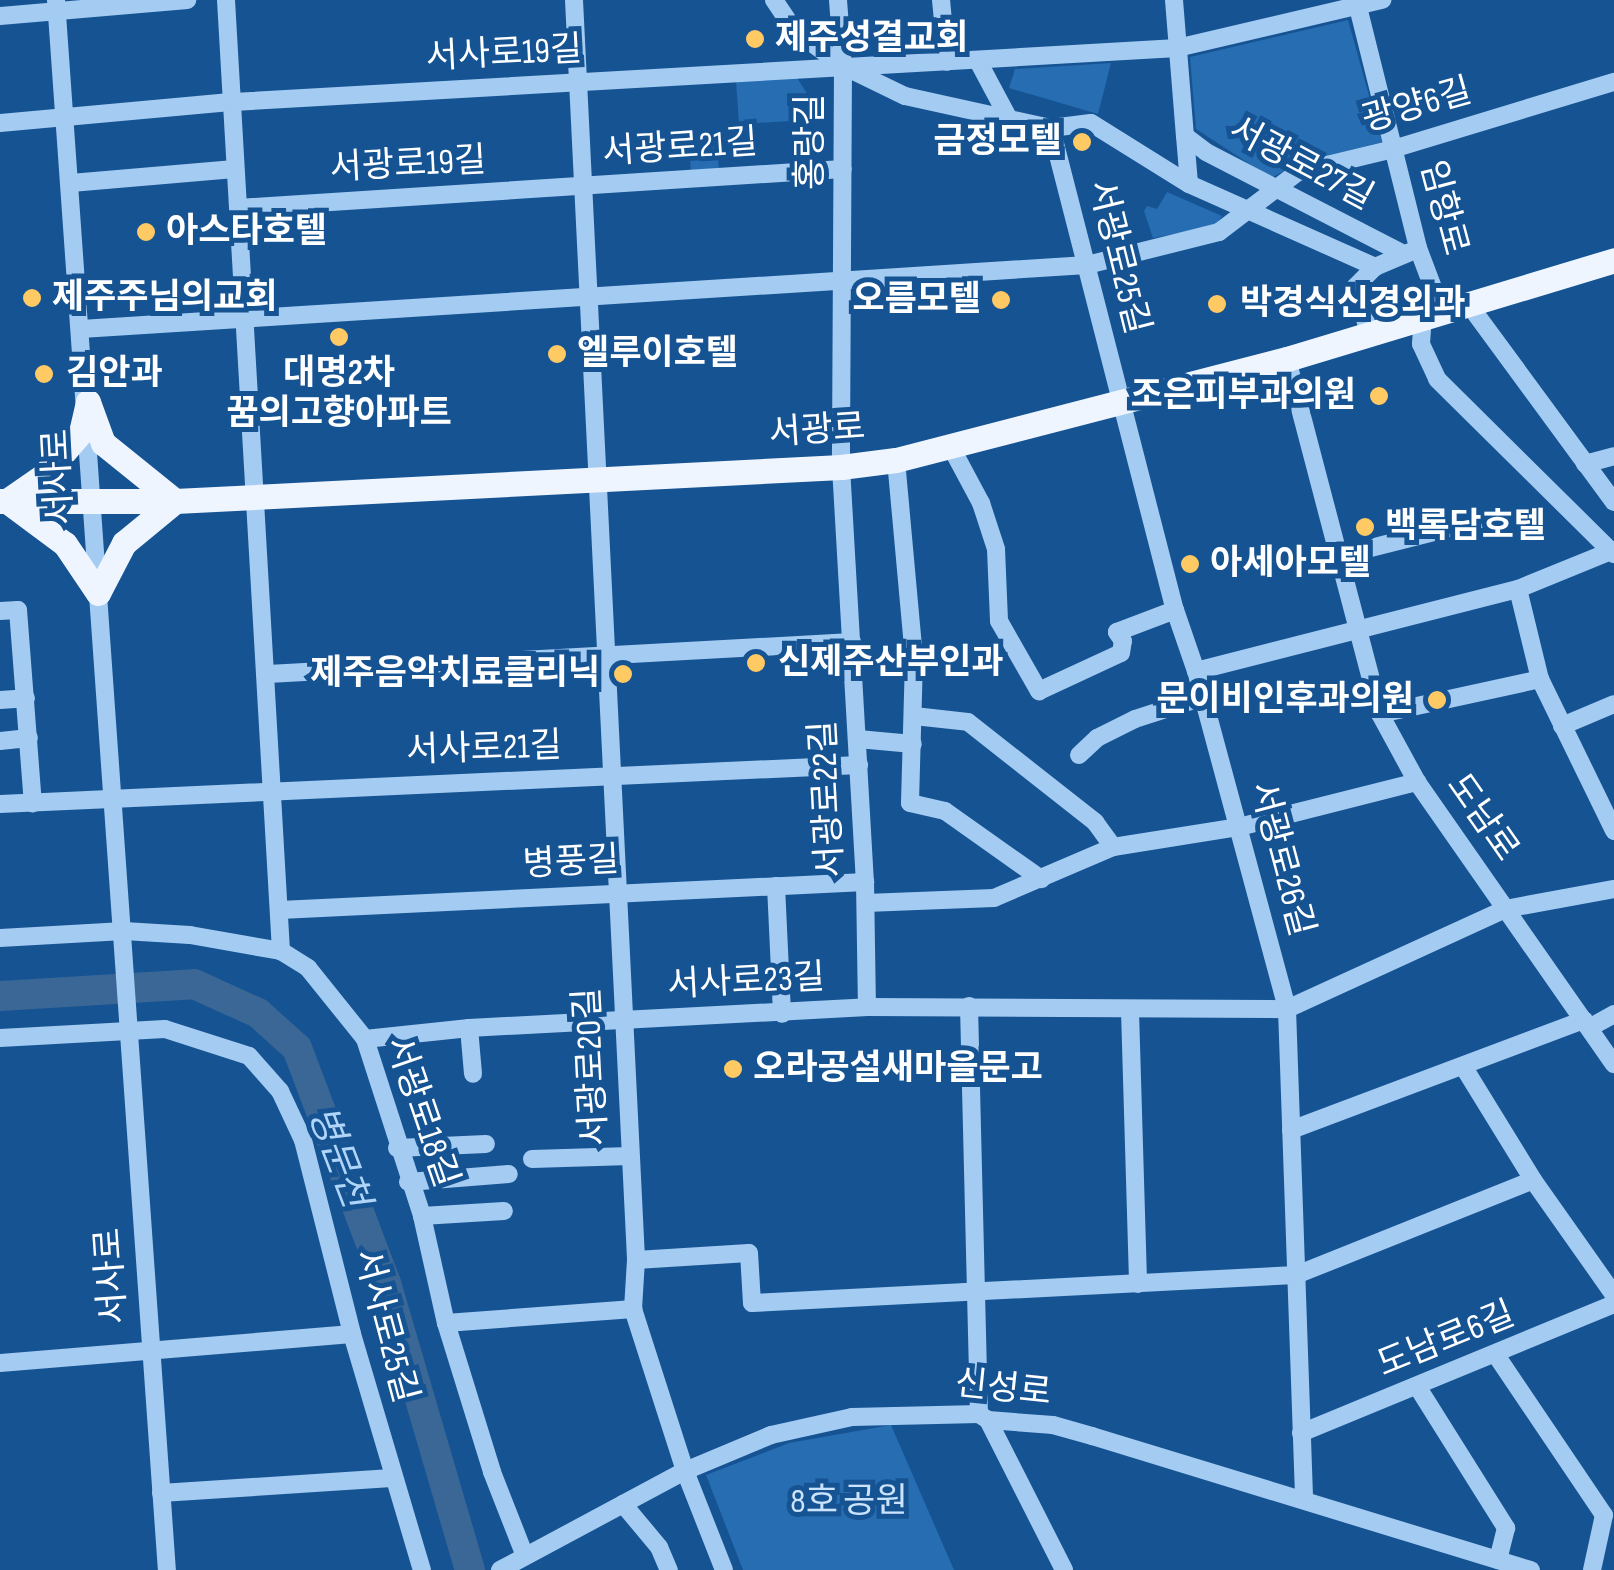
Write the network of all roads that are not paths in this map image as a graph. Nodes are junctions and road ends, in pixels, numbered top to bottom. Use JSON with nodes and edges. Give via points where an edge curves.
{"nodes":[{"id":1,"x":188,"y":0,"type":"edge"},
{"id":2,"x":226,"y":0,"type":"edge"},
{"id":3,"x":574,"y":0,"type":"edge"},
{"id":4,"x":774,"y":0,"type":"edge"},
{"id":5,"x":838,"y":0,"type":"edge"},
{"id":6,"x":942,"y":0,"type":"edge"},
{"id":7,"x":1174,"y":0,"type":"edge"},
{"id":8,"x":1382,"y":0,"type":"edge"},
{"id":9,"x":1358,"y":6,"type":"junction"},
{"id":10,"x":57,"y":7,"type":"edge"},
{"id":11,"x":0,"y":16,"type":"edge"},
{"id":12,"x":1177,"y":48,"type":"junction"},
{"id":13,"x":978,"y":61,"type":"junction"},
{"id":14,"x":947,"y":62,"type":"junction"},
{"id":15,"x":843,"y":66,"type":"junction"},
{"id":16,"x":577,"y":82,"type":"junction"},
{"id":17,"x":1614,"y":82,"type":"edge"},
{"id":18,"x":233,"y":102,"type":"junction"},
{"id":19,"x":65,"y":118,"type":"junction"},
{"id":20,"x":1009,"y":119,"type":"junction"},
{"id":21,"x":0,"y":124,"type":"edge"},
{"id":22,"x":1052,"y":128,"type":"junction"},
{"id":23,"x":1185,"y":136,"type":"junction"},
{"id":24,"x":1394,"y":148,"type":"junction"},
{"id":25,"x":234,"y":169,"type":"junction"},
{"id":26,"x":843,"y":170,"type":"junction"},
{"id":27,"x":71,"y":183,"type":"junction"},
{"id":28,"x":1189,"y":184,"type":"junction"},
{"id":29,"x":582,"y":188,"type":"junction"},
{"id":30,"x":1276,"y":189,"type":"junction"},
{"id":31,"x":238,"y":208,"type":"junction"},
{"id":32,"x":1248,"y":210,"type":"junction"},
{"id":33,"x":1411,"y":251,"type":"junction"},
{"id":34,"x":1614,"y":260,"type":"edge"},
{"id":35,"x":1086,"y":265,"type":"junction"},
{"id":36,"x":1375,"y":266,"type":"junction"},
{"id":37,"x":843,"y":283,"type":"junction"},
{"id":38,"x":588,"y":297,"type":"junction"},
{"id":39,"x":1467,"y":302,"type":"junction"},
{"id":40,"x":1432,"y":312,"type":"junction"},
{"id":41,"x":246,"y":315,"type":"junction"},
{"id":42,"x":81,"y":328,"type":"junction"},
{"id":43,"x":1370,"y":332,"type":"junction"},
{"id":44,"x":1287,"y":359,"type":"junction"},
{"id":45,"x":88,"y":402,"type":"junction"},
{"id":46,"x":1122,"y":402,"type":"junction"},
{"id":47,"x":950,"y":447,"type":"junction"},
{"id":48,"x":1614,"y":456,"type":"edge"},
{"id":49,"x":896,"y":460,"type":"junction"},
{"id":50,"x":1585,"y":464,"type":"junction"},
{"id":51,"x":841,"y":467,"type":"junction"},
{"id":52,"x":596,"y":478,"type":"junction"},
{"id":53,"x":256,"y":496,"type":"junction"},
{"id":54,"x":93,"y":498,"type":"junction"},
{"id":55,"x":3,"y":501,"type":"edge"},
{"id":56,"x":175,"y":501,"type":"junction"},
{"id":57,"x":1614,"y":502,"type":"edge"},
{"id":58,"x":1477,"y":521,"type":"dead end"},
{"id":59,"x":1612,"y":553,"type":"edge"},
{"id":60,"x":1340,"y":556,"type":"junction"},
{"id":61,"x":1518,"y":589,"type":"junction"},
{"id":62,"x":98,"y":593,"type":"junction"},
{"id":63,"x":1174,"y":610,"type":"junction"},
{"id":64,"x":0,"y":611,"type":"edge"},
{"id":65,"x":1358,"y":628,"type":"junction"},
{"id":66,"x":852,"y":642,"type":"junction"},
{"id":67,"x":604,"y":652,"type":"junction"},
{"id":68,"x":1196,"y":671,"type":"junction"},
{"id":69,"x":268,"y":674,"type":"junction"},
{"id":70,"x":1540,"y":678,"type":"junction"},
{"id":71,"x":1203,"y":697,"type":"junction"},
{"id":72,"x":26,"y":698,"type":"junction"},
{"id":73,"x":0,"y":700,"type":"edge"},
{"id":74,"x":1614,"y":704,"type":"edge"},
{"id":75,"x":1380,"y":714,"type":"junction"},
{"id":76,"x":914,"y":716,"type":"junction"},
{"id":77,"x":1562,"y":726,"type":"junction"},
{"id":78,"x":30,"y":738,"type":"junction"},
{"id":79,"x":858,"y":740,"type":"junction"},
{"id":80,"x":0,"y":741,"type":"edge"},
{"id":81,"x":913,"y":744,"type":"junction"},
{"id":82,"x":1079,"y":755,"type":"dead end"},
{"id":83,"x":859,"y":765,"type":"junction"},
{"id":84,"x":612,"y":776,"type":"junction"},
{"id":85,"x":1417,"y":782,"type":"junction"},
{"id":86,"x":271,"y":790,"type":"junction"},
{"id":87,"x":112,"y":798,"type":"junction"},
{"id":88,"x":33,"y":803,"type":"junction"},
{"id":89,"x":0,"y":804,"type":"edge"},
{"id":90,"x":1239,"y":827,"type":"junction"},
{"id":91,"x":1614,"y":831,"type":"edge"},
{"id":92,"x":1113,"y":847,"type":"junction"},
{"id":93,"x":1041,"y":879,"type":"junction"},
{"id":94,"x":865,"y":882,"type":"junction"},
{"id":95,"x":776,"y":886,"type":"junction"},
{"id":96,"x":1614,"y":889,"type":"edge"},
{"id":97,"x":617,"y":894,"type":"junction"},
{"id":98,"x":866,"y":904,"type":"junction"},
{"id":99,"x":1506,"y":909,"type":"junction"},
{"id":100,"x":280,"y":910,"type":"junction"},
{"id":101,"x":124,"y":931,"type":"junction"},
{"id":102,"x":0,"y":938,"type":"edge"},
{"id":103,"x":281,"y":952,"type":"junction"},
{"id":104,"x":969,"y":1006,"type":"junction"},
{"id":105,"x":867,"y":1007,"type":"junction"},
{"id":106,"x":1288,"y":1008,"type":"junction"},
{"id":107,"x":1130,"y":1012,"type":"junction"},
{"id":108,"x":782,"y":1014,"type":"junction"},
{"id":109,"x":1614,"y":1014,"type":"edge"},
{"id":110,"x":622,"y":1022,"type":"junction"},
{"id":111,"x":129,"y":1024,"type":"junction"},
{"id":112,"x":1586,"y":1024,"type":"junction"},
{"id":113,"x":469,"y":1028,"type":"junction"},
{"id":114,"x":0,"y":1038,"type":"edge"},
{"id":115,"x":365,"y":1039,"type":"junction"},
{"id":116,"x":1614,"y":1064,"type":"edge"},
{"id":117,"x":1463,"y":1066,"type":"junction"},
{"id":118,"x":473,"y":1074,"type":"dead end"},
{"id":119,"x":1291,"y":1130,"type":"junction"},
{"id":120,"x":486,"y":1144,"type":"dead end"},
{"id":121,"x":398,"y":1148,"type":"junction"},
{"id":122,"x":630,"y":1156,"type":"junction"},
{"id":123,"x":532,"y":1160,"type":"dead end"},
{"id":124,"x":509,"y":1174,"type":"dead end"},
{"id":125,"x":1533,"y":1180,"type":"junction"},
{"id":126,"x":408,"y":1182,"type":"junction"},
{"id":127,"x":504,"y":1210,"type":"dead end"},
{"id":128,"x":422,"y":1216,"type":"junction"},
{"id":129,"x":636,"y":1260,"type":"junction"},
{"id":130,"x":1296,"y":1275,"type":"junction"},
{"id":131,"x":1138,"y":1284,"type":"junction"},
{"id":132,"x":978,"y":1293,"type":"junction"},
{"id":133,"x":1614,"y":1295,"type":"edge"},
{"id":134,"x":1614,"y":1304,"type":"edge"},
{"id":135,"x":634,"y":1309,"type":"junction"},
{"id":136,"x":446,"y":1324,"type":"junction"},
{"id":137,"x":352,"y":1334,"type":"junction"},
{"id":138,"x":150,"y":1351,"type":"junction"},
{"id":139,"x":1496,"y":1355,"type":"junction"},
{"id":140,"x":0,"y":1364,"type":"edge"},
{"id":141,"x":1417,"y":1386,"type":"junction"},
{"id":142,"x":983,"y":1417,"type":"junction"},
{"id":143,"x":1301,"y":1433,"type":"junction"},
{"id":144,"x":685,"y":1471,"type":"junction"},
{"id":145,"x":392,"y":1478,"type":"junction"},
{"id":146,"x":161,"y":1494,"type":"junction"},
{"id":147,"x":1304,"y":1500,"type":"junction"},
{"id":148,"x":623,"y":1504,"type":"junction"},
{"id":149,"x":1498,"y":1560,"type":"junction"},
{"id":150,"x":513,"y":1563,"type":"edge"},
{"id":151,"x":167,"y":1570,"type":"edge"},
{"id":152,"x":422,"y":1570,"type":"edge"},
{"id":153,"x":669,"y":1570,"type":"edge"},
{"id":154,"x":724,"y":1570,"type":"edge"},
{"id":155,"x":1064,"y":1570,"type":"edge"},
{"id":156,"x":1531,"y":1570,"type":"edge"},
{"id":157,"x":1592,"y":1570,"type":"edge"}],
"edges":[{"from":1,"to":10,"type":"street"},
{"from":2,"to":18,"type":"street"},
{"from":3,"to":16,"type":"street","name":"서광로21길"},
{"from":4,"to":15,"type":"street","name":"서광로25길","via":[[794,30]]},
{"from":5,"to":15,"type":"street","name":"홍랑길"},
{"from":6,"to":14,"type":"street"},
{"from":7,"to":12,"type":"street","name":"서광로27길"},
{"from":8,"to":9,"type":"street","name":"서사로19길"},
{"from":9,"to":12,"type":"street","name":"서사로19길"},
{"from":9,"to":24,"type":"street","name":"임항로"},
{"from":10,"to":11,"type":"street"},
{"from":10,"to":19,"type":"street","name":"서사로"},
{"from":12,"to":13,"type":"street","name":"서사로19길"},
{"from":12,"to":23,"type":"street","name":"서광로27길"},
{"from":13,"to":14,"type":"street","name":"서사로19길"},
{"from":13,"to":20,"type":"street"},
{"from":14,"to":15,"type":"street","name":"서사로19길"},
{"from":15,"to":16,"type":"street","name":"서사로19길"},
{"from":15,"to":20,"type":"street","name":"서광로25길","via":[[905,96]]},
{"from":15,"to":26,"type":"street","name":"홍랑길"},
{"from":16,"to":18,"type":"street","name":"서사로19길"},
{"from":16,"to":29,"type":"street","name":"서광로21길"},
{"from":17,"to":24,"type":"street","name":"광양6길"},
{"from":18,"to":19,"type":"street","name":"서사로19길"},
{"from":18,"to":25,"type":"street"},
{"from":19,"to":21,"type":"street","name":"서사로19길"},
{"from":19,"to":27,"type":"street","name":"서사로"},
{"from":20,"to":22,"type":"street","name":"서광로25길"},
{"from":22,"to":28,"type":"street","name":"서광로25길","via":[[1091,123]]},
{"from":22,"to":35,"type":"street","name":"서광로25길"},
{"from":23,"to":28,"type":"street"},
{"from":23,"to":30,"type":"street","name":"서광로27길"},
{"from":24,"to":30,"type":"street","name":"광양6길","via":[[1298,172]]},
{"from":24,"to":33,"type":"street","name":"임항로"},
{"from":25,"to":27,"type":"street"},
{"from":25,"to":31,"type":"street"},
{"from":26,"to":29,"type":"street","name":"서광로21길"},
{"from":26,"to":37,"type":"street","name":"홍랑길"},
{"from":27,"to":42,"type":"street","name":"서사로"},
{"from":28,"to":32,"type":"street","name":"서광로25길"},
{"from":29,"to":31,"type":"street","name":"서광로19길"},
{"from":29,"to":38,"type":"street","name":"서광로21길"},
{"from":30,"to":32,"type":"street","name":"광양6길"},
{"from":30,"to":33,"type":"street","name":"서광로27길"},
{"from":31,"to":41,"type":"street"},
{"from":32,"to":35,"type":"street","name":"광양6길","via":[[1219,232]]},
{"from":32,"to":36,"type":"street","name":"서광로25길"},
{"from":33,"to":36,"type":"street"},
{"from":33,"to":40,"type":"street","name":"임항로"},
{"from":34,"to":39,"type":"main road","name":"서광로"},
{"from":35,"to":37,"type":"street"},
{"from":35,"to":46,"type":"street","name":"서광로25길"},
{"from":36,"to":43,"type":"street","via":[[1355,287]]},
{"from":37,"to":38,"type":"street"},
{"from":37,"to":51,"type":"street","name":"홍랑길"},
{"from":38,"to":41,"type":"street"},
{"from":38,"to":52,"type":"street","name":"서광로21길"},
{"from":39,"to":40,"type":"main road","name":"서광로"},
{"from":39,"to":50,"type":"street"},
{"from":40,"to":43,"type":"main road","name":"서광로"},
{"from":40,"to":59,"type":"street","name":"임항로","via":[[1422,344],[1438,379]]},
{"from":41,"to":42,"type":"street"},
{"from":41,"to":53,"type":"street"},
{"from":42,"to":45,"type":"street","name":"서사로"},
{"from":43,"to":44,"type":"main road","name":"서광로"},
{"from":44,"to":46,"type":"main road","name":"서광로"},
{"from":44,"to":60,"type":"street","name":"도남로"},
{"from":45,"to":54,"type":"street","name":"서사로"},
{"from":45,"to":55,"type":"main road","via":[[81,432],[64,453],[44,476]]},
{"from":45,"to":56,"type":"main road","via":[[103,443]]},
{"from":46,"to":47,"type":"main road","name":"서광로"},
{"from":46,"to":63,"type":"street","name":"서광로26길"},
{"from":47,"to":49,"type":"main road","name":"서광로"},
{"from":47,"to":63,"type":"street","via":[[981,503],[996,549],[999,621],[1040,690],[1121,653],[1118,632]]},
{"from":48,"to":50,"type":"street"},
{"from":49,"to":51,"type":"main road","name":"서광로"},
{"from":49,"to":76,"type":"street"},
{"from":50,"to":57,"type":"street"},
{"from":51,"to":52,"type":"main road","name":"서광로"},
{"from":51,"to":66,"type":"street","name":"서광로22길"},
{"from":52,"to":53,"type":"main road","name":"서광로"},
{"from":52,"to":67,"type":"street","name":"서광로20길"},
{"from":53,"to":56,"type":"main road","name":"서광로"},
{"from":53,"to":69,"type":"street"},
{"from":54,"to":55,"type":"main road","name":"서광로"},
{"from":54,"to":56,"type":"main road","name":"서광로","via":[[114,504]]},
{"from":54,"to":62,"type":"street","name":"서사로"},
{"from":55,"to":62,"type":"main road","via":[[65,544]]},
{"from":56,"to":62,"type":"main road","via":[[124,543]]},
{"from":58,"to":60,"type":"street"},
{"from":59,"to":61,"type":"street"},
{"from":60,"to":65,"type":"street","name":"도남로"},
{"from":61,"to":65,"type":"street"},
{"from":61,"to":70,"type":"street"},
{"from":62,"to":87,"type":"street","name":"서사로"},
{"from":63,"to":68,"type":"street","name":"서광로26길"},
{"from":64,"to":72,"type":"street","via":[[18,610]]},
{"from":65,"to":68,"type":"street"},
{"from":65,"to":75,"type":"street","name":"도남로"},
{"from":66,"to":67,"type":"street"},
{"from":66,"to":79,"type":"street","name":"서광로22길"},
{"from":67,"to":69,"type":"street"},
{"from":67,"to":84,"type":"street","name":"서광로20길"},
{"from":68,"to":71,"type":"street","name":"서광로26길"},
{"from":69,"to":86,"type":"street"},
{"from":70,"to":75,"type":"street"},
{"from":70,"to":77,"type":"street"},
{"from":71,"to":82,"type":"street","via":[[1135,719]]},
{"from":71,"to":90,"type":"street","name":"서광로26길"},
{"from":72,"to":73,"type":"street"},
{"from":72,"to":78,"type":"street"},
{"from":74,"to":77,"type":"street"},
{"from":75,"to":85,"type":"street","name":"도남로"},
{"from":76,"to":81,"type":"street"},
{"from":76,"to":92,"type":"street","via":[[968,722],[1096,822]]},
{"from":77,"to":91,"type":"street"},
{"from":78,"to":80,"type":"street"},
{"from":78,"to":88,"type":"street"},
{"from":79,"to":81,"type":"street"},
{"from":79,"to":83,"type":"street","name":"서광로22길"},
{"from":81,"to":93,"type":"street","via":[[910,802],[945,811]]},
{"from":83,"to":84,"type":"street","name":"서사로21길"},
{"from":83,"to":94,"type":"street","name":"서광로22길"},
{"from":84,"to":86,"type":"street","name":"서사로21길"},
{"from":84,"to":97,"type":"street","name":"서광로20길"},
{"from":85,"to":90,"type":"street"},
{"from":85,"to":99,"type":"street","name":"도남로"},
{"from":86,"to":87,"type":"street","name":"서사로21길"},
{"from":86,"to":100,"type":"street"},
{"from":87,"to":88,"type":"street","name":"서사로21길"},
{"from":87,"to":101,"type":"street","name":"서사로"},
{"from":88,"to":89,"type":"street","name":"서사로21길"},
{"from":90,"to":92,"type":"street"},
{"from":90,"to":106,"type":"street","name":"서광로26길"},
{"from":92,"to":93,"type":"street"},
{"from":93,"to":98,"type":"street","via":[[994,898]]},
{"from":94,"to":95,"type":"street","name":"병풍길"},
{"from":94,"to":98,"type":"street","name":"서광로22길"},
{"from":95,"to":97,"type":"street","name":"병풍길"},
{"from":95,"to":108,"type":"street"},
{"from":96,"to":99,"type":"street","name":"서사로23길"},
{"from":97,"to":100,"type":"street","name":"병풍길"},
{"from":97,"to":110,"type":"street","name":"서광로20길"},
{"from":98,"to":105,"type":"street","name":"서광로22길"},
{"from":99,"to":106,"type":"street","name":"서사로23길"},
{"from":99,"to":112,"type":"street","name":"도남로"},
{"from":100,"to":103,"type":"street"},
{"from":101,"to":102,"type":"street","name":"서광로18길"},
{"from":101,"to":103,"type":"street","name":"서광로18길"},
{"from":101,"to":111,"type":"street","name":"서사로"},
{"from":103,"to":115,"type":"street","name":"서광로18길","via":[[308,968]]},
{"from":104,"to":105,"type":"street","name":"서사로23길"},
{"from":104,"to":107,"type":"street","name":"서사로23길"},
{"from":104,"to":132,"type":"street"},
{"from":105,"to":108,"type":"street","name":"서사로23길"},
{"from":106,"to":107,"type":"street","name":"서사로23길"},
{"from":106,"to":119,"type":"street","name":"서광로26길"},
{"from":107,"to":131,"type":"street"},
{"from":108,"to":110,"type":"street","name":"서사로23길"},
{"from":109,"to":112,"type":"street"},
{"from":110,"to":113,"type":"street","name":"서사로23길"},
{"from":110,"to":122,"type":"street","name":"서광로20길"},
{"from":111,"to":114,"type":"street","name":"서사로25길"},
{"from":111,"to":137,"type":"street","name":"서사로25길","via":[[249,1056],[280,1091],[303,1140]]},
{"from":111,"to":138,"type":"street","name":"서사로"},
{"from":112,"to":116,"type":"street","name":"도남로"},
{"from":112,"to":117,"type":"street"},
{"from":113,"to":115,"type":"street","name":"서사로23길"},
{"from":113,"to":118,"type":"street"},
{"from":115,"to":121,"type":"street","name":"서광로18길"},
{"from":117,"to":119,"type":"street"},
{"from":117,"to":125,"type":"street"},
{"from":119,"to":130,"type":"street","name":"서광로26길"},
{"from":120,"to":121,"type":"street"},
{"from":121,"to":126,"type":"street","name":"서광로18길"},
{"from":122,"to":123,"type":"street"},
{"from":122,"to":129,"type":"street","name":"서광로20길"},
{"from":124,"to":126,"type":"street"},
{"from":125,"to":130,"type":"street"},
{"from":125,"to":133,"type":"street"},
{"from":126,"to":128,"type":"street","name":"서광로18길"},
{"from":127,"to":128,"type":"street"},
{"from":128,"to":136,"type":"street","name":"서광로18길"},
{"from":129,"to":132,"type":"street","via":[[749,1253],[752,1303]]},
{"from":129,"to":135,"type":"street","name":"서광로20길"},
{"from":130,"to":131,"type":"street"},
{"from":130,"to":143,"type":"street","name":"서광로26길"},
{"from":131,"to":132,"type":"street"},
{"from":132,"to":142,"type":"street"},
{"from":134,"to":139,"type":"street","name":"도남로6길"},
{"from":135,"to":136,"type":"street"},
{"from":135,"to":144,"type":"street","name":"서광로20길"},
{"from":136,"to":150,"type":"street","name":"서광로18길"},
{"from":137,"to":138,"type":"street","name":"서사로"},
{"from":137,"to":145,"type":"street","name":"서사로25길"},
{"from":138,"to":140,"type":"street"},
{"from":138,"to":146,"type":"street","name":"서사로"},
{"from":139,"to":141,"type":"street","name":"도남로6길"},
{"from":139,"to":157,"type":"street","via":[[1604,1515]]},
{"from":141,"to":143,"type":"street","name":"도남로6길"},
{"from":141,"to":149,"type":"street","via":[[1506,1528]]},
{"from":142,"to":144,"type":"street","name":"신성로","via":[[852,1417],[772,1435]]},
{"from":142,"to":147,"type":"street","name":"신성로","via":[[1053,1425]]},
{"from":142,"to":155,"type":"street"},
{"from":143,"to":147,"type":"street","name":"서광로26길"},
{"from":144,"to":148,"type":"street","name":"신성로"},
{"from":144,"to":154,"type":"street","name":"서광로20길"},
{"from":145,"to":146,"type":"street"},
{"from":145,"to":152,"type":"street","name":"서사로25길"},
{"from":146,"to":151,"type":"street","name":"서사로"},
{"from":147,"to":149,"type":"street","name":"신성로"},
{"from":148,"to":150,"type":"street","name":"신성로"},
{"from":148,"to":153,"type":"street","via":[[660,1547]]},
{"from":149,"to":156,"type":"street","name":"신성로"}]}
